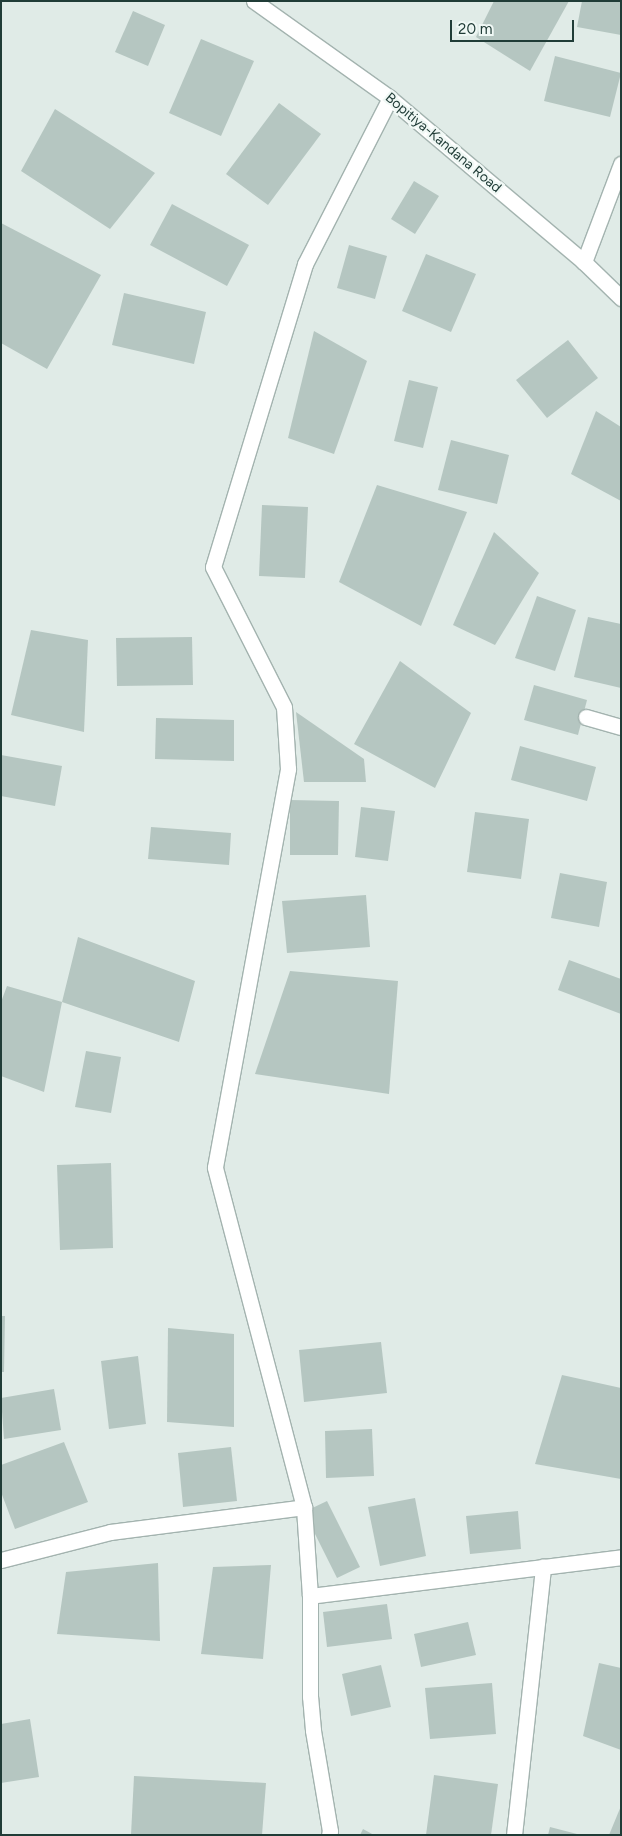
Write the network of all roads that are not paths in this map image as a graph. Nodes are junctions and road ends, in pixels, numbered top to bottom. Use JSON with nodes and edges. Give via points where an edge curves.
{"nodes":[{"id":1,"x":254,"y":1,"type":"edge"},
{"id":2,"x":390,"y":98,"type":"junction"},
{"id":3,"x":621,"y":164,"type":"edge"},
{"id":4,"x":584,"y":262,"type":"junction"},
{"id":5,"x":621,"y":298,"type":"edge"},
{"id":6,"x":586,"y":716,"type":"dead end"},
{"id":7,"x":621,"y":727,"type":"edge"},
{"id":8,"x":304,"y":1507,"type":"junction"},
{"id":9,"x":621,"y":1558,"type":"edge"},
{"id":10,"x":1,"y":1560,"type":"edge"},
{"id":11,"x":543,"y":1567,"type":"junction"},
{"id":12,"x":310,"y":1596,"type":"junction"},
{"id":13,"x":329,"y":1835,"type":"edge"},
{"id":14,"x":514,"y":1835,"type":"edge"}],
"edges":[{"from":1,"to":2,"type":"street","name":"Bopitiya-Kandana Road"},
{"from":2,"to":4,"type":"street","name":"Bopitiya-Kandana Road"},
{"from":2,"to":8,"type":"street","via":[[305,264],[213,567],[284,707],[288,769],[215,1167]]},
{"from":3,"to":4,"type":"street"},
{"from":4,"to":5,"type":"street","name":"Bopitiya-Kandana Road"},
{"from":6,"to":7,"type":"street"},
{"from":8,"to":10,"type":"street","via":[[110,1532]]},
{"from":8,"to":12,"type":"street"},
{"from":9,"to":11,"type":"street"},
{"from":11,"to":12,"type":"street"},
{"from":11,"to":14,"type":"street"},
{"from":12,"to":13,"type":"street","via":[[310,1698]]}]}
